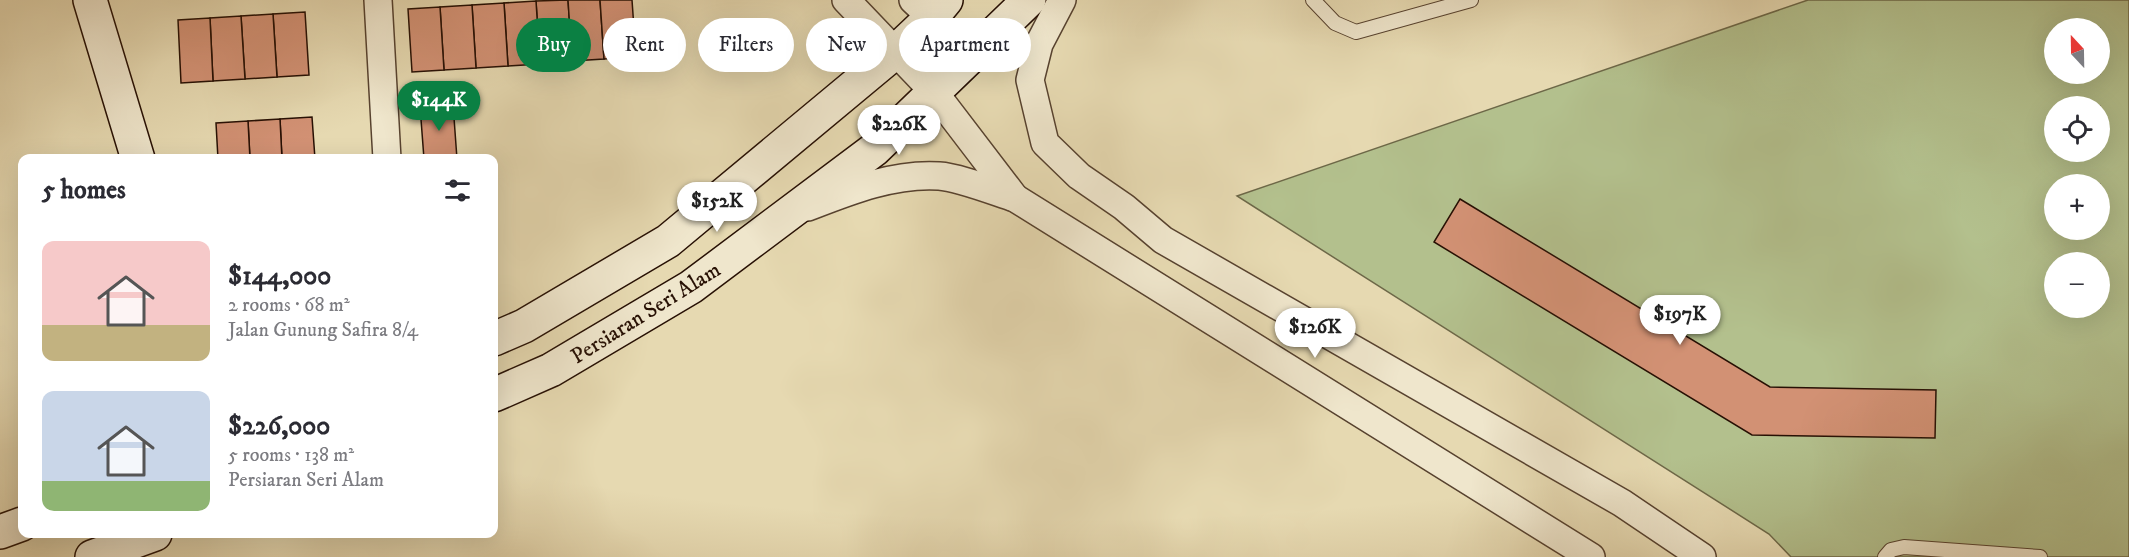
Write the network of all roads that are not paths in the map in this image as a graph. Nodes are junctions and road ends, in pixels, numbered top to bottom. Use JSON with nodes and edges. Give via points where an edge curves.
{"nodes":[{"id":1,"x":90,"y":0,"type":"edge"},
{"id":2,"x":378,"y":0,"type":"edge"},
{"id":3,"x":846,"y":0,"type":"edge"},
{"id":4,"x":1029,"y":0,"type":"edge"},
{"id":5,"x":1062,"y":0,"type":"edge"},
{"id":6,"x":1313,"y":0,"type":"edge"},
{"id":7,"x":1471,"y":0,"type":"edge"},
{"id":8,"x":930,"y":6,"type":"edge"},
{"id":9,"x":940,"y":18,"type":"edge"},
{"id":10,"x":1011,"y":18,"type":"edge"},
{"id":11,"x":894,"y":52,"type":"junction"},
{"id":12,"x":955,"y":72,"type":"edge"},
{"id":13,"x":934,"y":92,"type":"junction"},
{"id":14,"x":136,"y":154,"type":"edge"},
{"id":15,"x":387,"y":154,"type":"edge"},
{"id":16,"x":1015,"y":198,"type":"junction"},
{"id":17,"x":787,"y":215,"type":"junction"},
{"id":18,"x":498,"y":337,"type":"edge"},
{"id":19,"x":498,"y":392,"type":"edge"},
{"id":20,"x":18,"y":525,"type":"edge"},
{"id":21,"x":0,"y":532,"type":"edge"},
{"id":22,"x":144,"y":538,"type":"edge"},
{"id":23,"x":92,"y":557,"type":"edge"},
{"id":24,"x":1591,"y":557,"type":"edge"},
{"id":25,"x":1702,"y":557,"type":"edge"},
{"id":26,"x":1885,"y":557,"type":"edge"},
{"id":27,"x":2040,"y":557,"type":"edge"}],
"edges":[{"from":1,"to":14,"type":"main road"},
{"from":2,"to":15,"type":"street"},
{"from":3,"to":11,"type":"street"},
{"from":4,"to":10,"type":"main road","name":"Persiaran Seri Alam"},
{"from":5,"to":25,"type":"street","via":[[1039,44],[1030,80],[1045,143],[1079,177],[1163,240],[1622,503]]},
{"from":6,"to":7,"type":"lane","via":[[1335,23],[1356,32]]},
{"from":8,"to":9,"type":"street"},
{"from":8,"to":11,"type":"main road"},
{"from":11,"to":13,"type":"street"},
{"from":11,"to":18,"type":"main road","via":[[668,241],[524,326]]},
{"from":12,"to":13,"type":"main road","name":"Persiaran Seri Alam"},
{"from":13,"to":16,"type":"street"},
{"from":13,"to":17,"type":"main road","name":"Persiaran Seri Alam","via":[[875,148]]},
{"from":16,"to":17,"type":"street","via":[[940,176],[908,178],[855,189]]},
{"from":16,"to":24,"type":"street"},
{"from":17,"to":19,"type":"main road","name":"Persiaran Seri Alam","via":[[692,287],[551,370]]},
{"from":20,"to":21,"type":"main road"},
{"from":22,"to":23,"type":"main road"},
{"from":26,"to":27,"type":"lane","via":[[1891,550],[1904,547]]}]}
